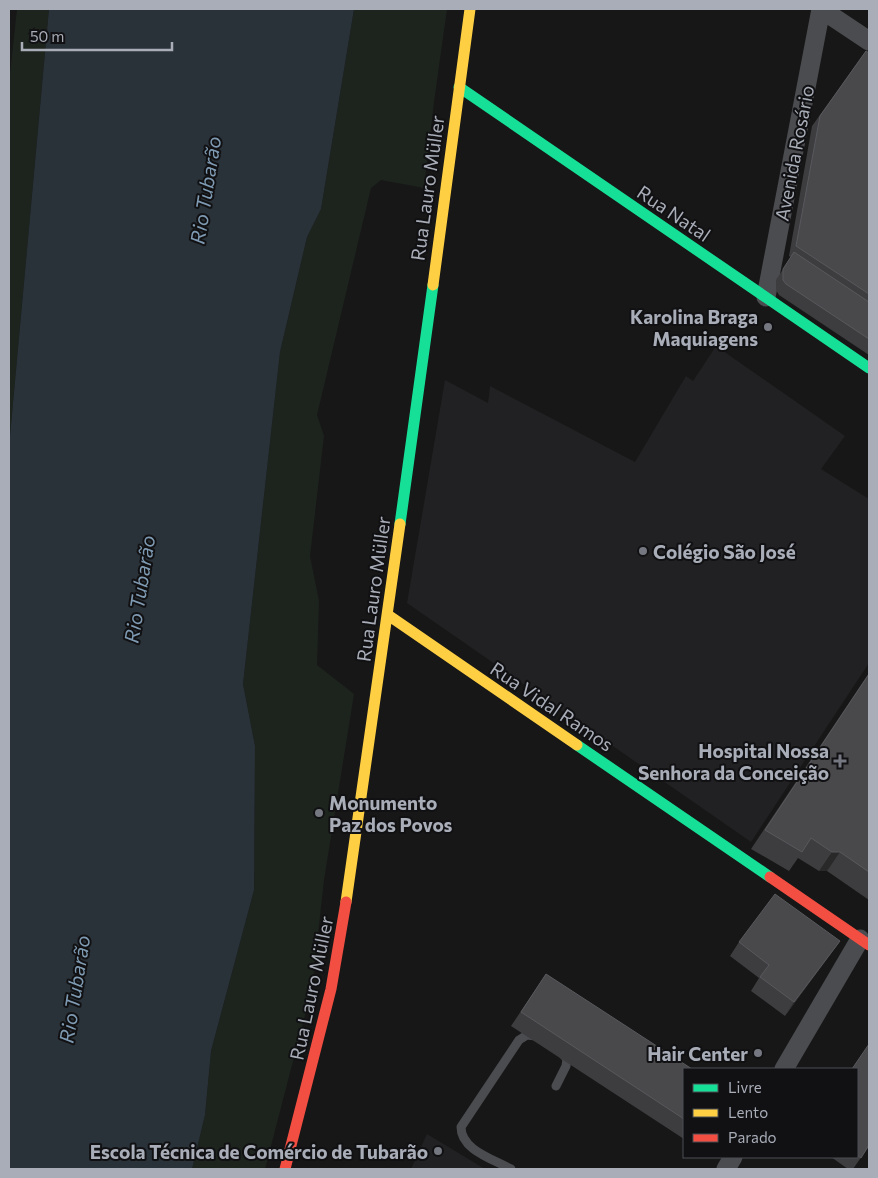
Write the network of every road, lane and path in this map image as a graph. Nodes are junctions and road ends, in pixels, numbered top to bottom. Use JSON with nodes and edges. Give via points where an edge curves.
{"nodes":[{"id":1,"x":470,"y":9,"type":"edge"},
{"id":2,"x":821,"y":9,"type":"edge"},
{"id":3,"x":869,"y":41,"type":"edge"},
{"id":4,"x":459,"y":86,"type":"junction"},
{"id":5,"x":766,"y":297,"type":"junction"},
{"id":6,"x":869,"y":368,"type":"edge"},
{"id":7,"x":388,"y":615,"type":"junction"},
{"id":8,"x":865,"y":942,"type":"edge"},
{"id":9,"x":785,"y":1068,"type":"edge"},
{"id":10,"x":556,"y":1086,"type":"dead end"},
{"id":11,"x":732,"y":1158,"type":"edge"},
{"id":12,"x":285,"y":1169,"type":"edge"},
{"id":13,"x":510,"y":1169,"type":"edge"},
{"id":14,"x":726,"y":1169,"type":"edge"}],
"edges":[{"from":1,"to":4,"type":"main road","name":"Rua Lauro Müller"},
{"from":2,"to":3,"type":"street"},
{"from":2,"to":5,"type":"street","name":"Avenida Rosário"},
{"from":4,"to":5,"type":"main road","name":"Rua Natal"},
{"from":4,"to":7,"type":"main road","name":"Rua Lauro Müller"},
{"from":5,"to":6,"type":"main road","name":"Rua Natal"},
{"from":7,"to":8,"type":"main road","name":"Rua Vidal Ramos"},
{"from":7,"to":12,"type":"main road","name":"Rua Lauro Müller","via":[[333,981]]},
{"from":8,"to":9,"type":"street"},
{"from":10,"to":13,"type":"lane","via":[[567,1059],[538,1036],[527,1035],[518,1040],[461,1127],[461,1136],[469,1146]]},
{"from":11,"to":14,"type":"street"}]}
